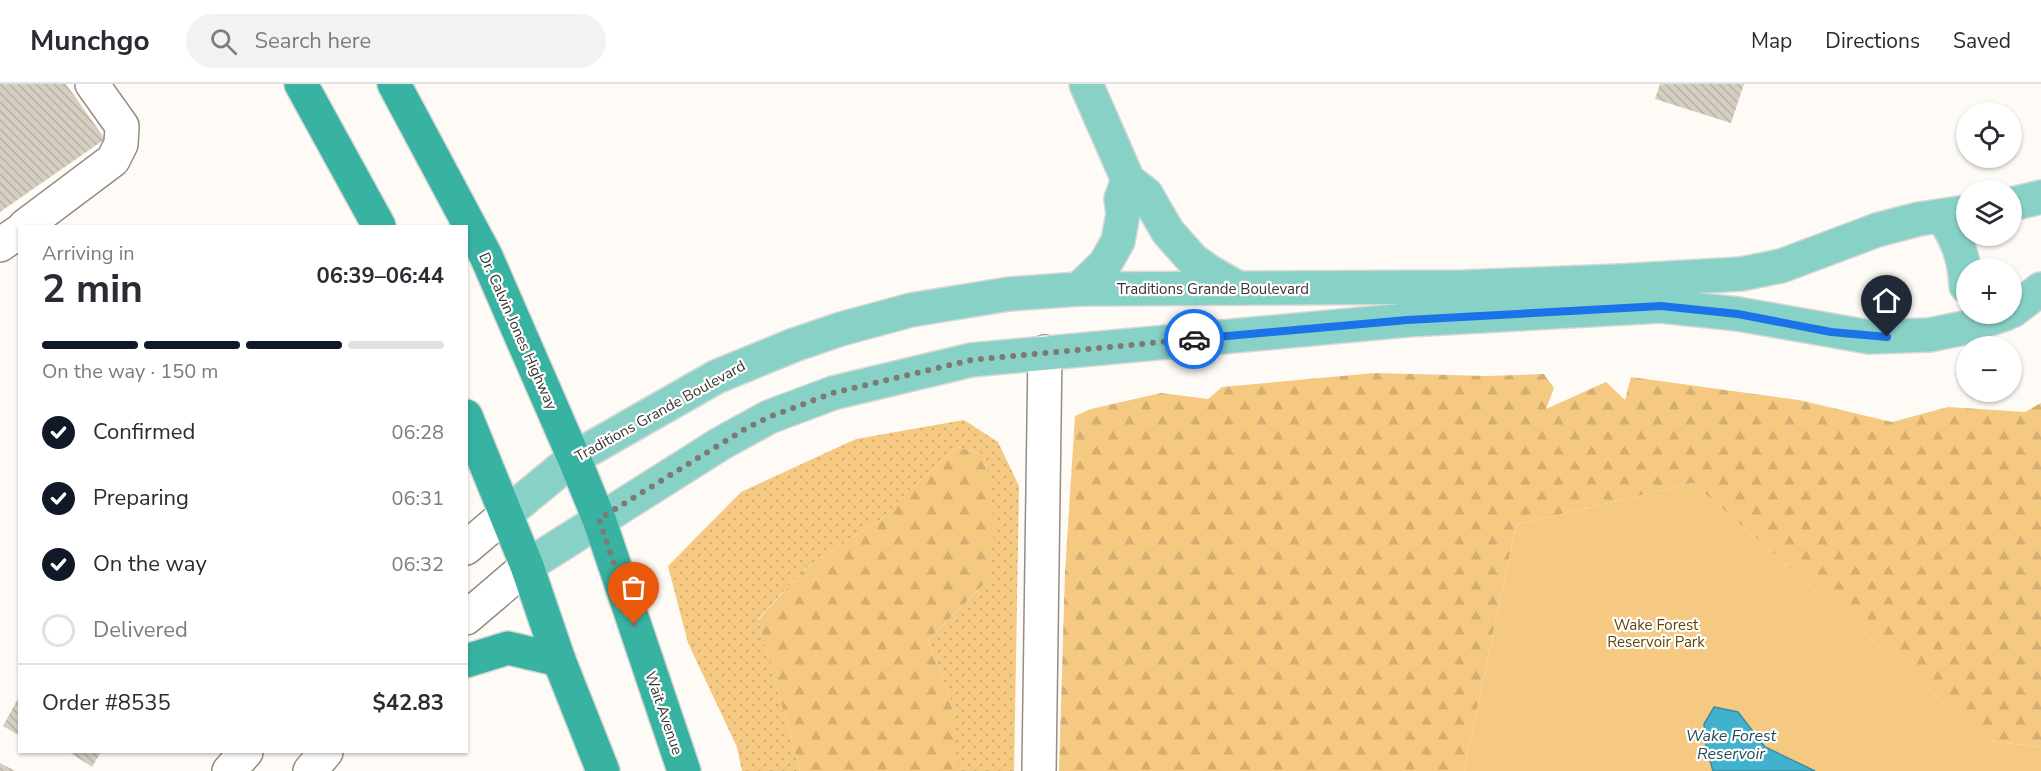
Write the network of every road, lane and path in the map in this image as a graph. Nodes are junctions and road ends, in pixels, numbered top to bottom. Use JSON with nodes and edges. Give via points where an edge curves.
{"nodes":[{"id":1,"x":92,"y":84,"type":"edge"},
{"id":2,"x":301,"y":84,"type":"edge"},
{"id":3,"x":394,"y":84,"type":"edge"},
{"id":4,"x":1086,"y":84,"type":"edge"},
{"id":5,"x":1128,"y":180,"type":"junction"},
{"id":6,"x":2041,"y":197,"type":"edge"},
{"id":7,"x":2022,"y":202,"type":"edge"},
{"id":8,"x":1954,"y":214,"type":"edge"},
{"id":9,"x":26,"y":225,"type":"edge"},
{"id":10,"x":378,"y":225,"type":"edge"},
{"id":11,"x":18,"y":232,"type":"edge"},
{"id":12,"x":0,"y":245,"type":"edge"},
{"id":13,"x":1962,"y":258,"type":"edge"},
{"id":14,"x":1238,"y":288,"type":"junction"},
{"id":15,"x":1079,"y":289,"type":"junction"},
{"id":16,"x":2041,"y":289,"type":"edge"},
{"id":17,"x":2022,"y":303,"type":"edge"},
{"id":18,"x":1964,"y":324,"type":"edge"},
{"id":19,"x":1976,"y":324,"type":"edge"},
{"id":20,"x":1964,"y":328,"type":"junction"},
{"id":21,"x":1045,"y":352,"type":"junction"},
{"id":22,"x":468,"y":421,"type":"edge"},
{"id":23,"x":574,"y":458,"type":"junction"},
{"id":24,"x":506,"y":514,"type":"junction"},
{"id":25,"x":599,"y":519,"type":"junction"},
{"id":26,"x":468,"y":546,"type":"edge"},
{"id":27,"x":527,"y":566,"type":"junction"},
{"id":28,"x":468,"y":616,"type":"edge"},
{"id":29,"x":468,"y":660,"type":"edge"},
{"id":30,"x":559,"y":660,"type":"junction"},
{"id":31,"x":245,"y":753,"type":"edge"},
{"id":32,"x":325,"y":753,"type":"edge"},
{"id":33,"x":230,"y":771,"type":"edge"},
{"id":34,"x":310,"y":771,"type":"edge"},
{"id":35,"x":603,"y":771,"type":"edge"},
{"id":36,"x":684,"y":771,"type":"edge"},
{"id":37,"x":1039,"y":771,"type":"edge"}],
"edges":[{"from":1,"to":9,"type":"street","via":[[122,126],[121,144],[113,160]]},
{"from":2,"to":10,"type":"highway"},
{"from":3,"to":23,"type":"highway","name":"Dr. Calvin Jones Highway","via":[[486,256]]},
{"from":4,"to":5,"type":"main road"},
{"from":5,"to":14,"type":"main road","via":[[1146,194],[1168,232],[1193,260]]},
{"from":5,"to":15,"type":"main road","via":[[1121,199],[1124,214],[1118,241],[1105,264]]},
{"from":6,"to":7,"type":"main road"},
{"from":8,"to":13,"type":"main road"},
{"from":8,"to":14,"type":"main road","name":"Traditions Grande Boulevard","via":[[1878,230],[1780,267],[1741,274],[1464,287]]},
{"from":11,"to":12,"type":"street"},
{"from":14,"to":15,"type":"main road","name":"Traditions Grande Boulevard"},
{"from":15,"to":23,"type":"main road","name":"Traditions Grande Boulevard","via":[[960,301],[901,313],[804,342],[716,377]]},
{"from":16,"to":17,"type":"main road"},
{"from":18,"to":20,"type":"main road"},
{"from":19,"to":20,"type":"main road"},
{"from":20,"to":21,"type":"main road","via":[[1929,335],[1869,337],[1738,314],[1661,306],[1407,320]]},
{"from":21,"to":25,"type":"main road","via":[[971,360],[833,393],[803,404],[745,429]]},
{"from":21,"to":37,"type":"street"},
{"from":22,"to":24,"type":"highway"},
{"from":23,"to":24,"type":"main road","name":"Traditions Grande Boulevard"},
{"from":23,"to":25,"type":"highway","name":"Dr. Calvin Jones Highway"},
{"from":24,"to":26,"type":"street"},
{"from":24,"to":27,"type":"highway"},
{"from":25,"to":27,"type":"main road"},
{"from":25,"to":36,"type":"highway","name":"Wait Avenue"},
{"from":27,"to":28,"type":"street"},
{"from":27,"to":30,"type":"highway"},
{"from":29,"to":30,"type":"highway","via":[[508,648]]},
{"from":30,"to":35,"type":"highway"},
{"from":31,"to":33,"type":"street"},
{"from":32,"to":34,"type":"street"}]}
